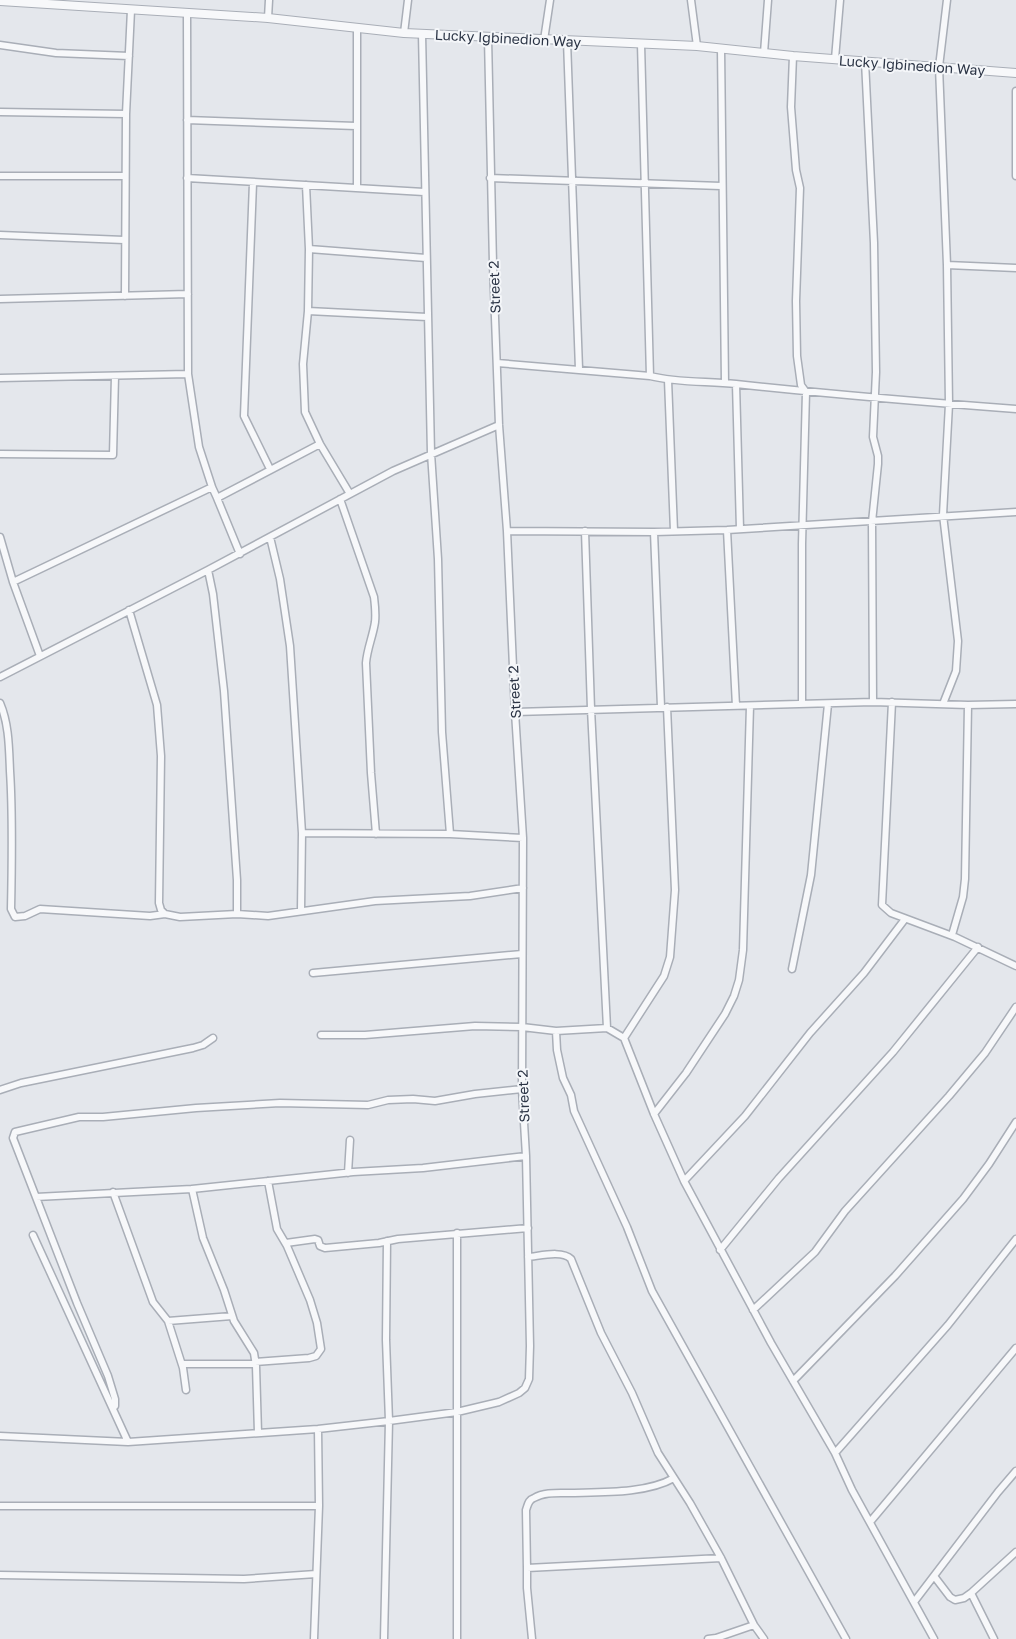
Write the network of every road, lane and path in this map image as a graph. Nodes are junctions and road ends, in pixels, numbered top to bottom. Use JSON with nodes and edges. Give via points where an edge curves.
{"nodes":[{"id":1,"x":269,"y":0,"type":"edge"},
{"id":2,"x":408,"y":0,"type":"edge"},
{"id":3,"x":550,"y":0,"type":"edge"},
{"id":4,"x":691,"y":0,"type":"edge"},
{"id":5,"x":768,"y":0,"type":"edge"},
{"id":6,"x":840,"y":0,"type":"edge"},
{"id":7,"x":947,"y":0,"type":"edge"},
{"id":8,"x":0,"y":1,"type":"edge"},
{"id":9,"x":74,"y":3,"type":"edge"},
{"id":10,"x":131,"y":10,"type":"junction"},
{"id":11,"x":187,"y":14,"type":"junction"},
{"id":12,"x":268,"y":18,"type":"junction"},
{"id":13,"x":357,"y":28,"type":"junction"},
{"id":14,"x":404,"y":33,"type":"junction"},
{"id":15,"x":422,"y":34,"type":"junction"},
{"id":16,"x":488,"y":38,"type":"junction"},
{"id":17,"x":544,"y":40,"type":"junction"},
{"id":18,"x":567,"y":41,"type":"junction"},
{"id":19,"x":641,"y":44,"type":"junction"},
{"id":20,"x":0,"y":45,"type":"edge"},
{"id":21,"x":697,"y":46,"type":"junction"},
{"id":22,"x":720,"y":49,"type":"junction"},
{"id":23,"x":764,"y":53,"type":"junction"},
{"id":24,"x":129,"y":56,"type":"junction"},
{"id":25,"x":793,"y":56,"type":"junction"},
{"id":26,"x":835,"y":59,"type":"junction"},
{"id":27,"x":865,"y":61,"type":"junction"},
{"id":28,"x":939,"y":67,"type":"junction"},
{"id":29,"x":1016,"y":73,"type":"edge"},
{"id":30,"x":1016,"y":91,"type":"edge"},
{"id":31,"x":0,"y":112,"type":"edge"},
{"id":32,"x":126,"y":114,"type":"junction"},
{"id":33,"x":187,"y":120,"type":"junction"},
{"id":34,"x":356,"y":126,"type":"junction"},
{"id":35,"x":0,"y":176,"type":"edge"},
{"id":36,"x":125,"y":176,"type":"junction"},
{"id":37,"x":1016,"y":176,"type":"edge"},
{"id":38,"x":188,"y":178,"type":"junction"},
{"id":39,"x":490,"y":178,"type":"junction"},
{"id":40,"x":571,"y":181,"type":"junction"},
{"id":41,"x":253,"y":183,"type":"junction"},
{"id":42,"x":645,"y":184,"type":"junction"},
{"id":43,"x":306,"y":185,"type":"junction"},
{"id":44,"x":721,"y":186,"type":"junction"},
{"id":45,"x":357,"y":188,"type":"junction"},
{"id":46,"x":424,"y":192,"type":"junction"},
{"id":47,"x":0,"y":235,"type":"edge"},
{"id":48,"x":124,"y":240,"type":"junction"},
{"id":49,"x":309,"y":250,"type":"junction"},
{"id":50,"x":426,"y":258,"type":"junction"},
{"id":51,"x":948,"y":265,"type":"junction"},
{"id":52,"x":1016,"y":268,"type":"edge"},
{"id":53,"x":188,"y":294,"type":"junction"},
{"id":54,"x":124,"y":296,"type":"junction"},
{"id":55,"x":0,"y":299,"type":"edge"},
{"id":56,"x":308,"y":311,"type":"junction"},
{"id":57,"x":427,"y":316,"type":"junction"},
{"id":58,"x":496,"y":363,"type":"junction"},
{"id":59,"x":579,"y":369,"type":"junction"},
{"id":60,"x":188,"y":374,"type":"junction"},
{"id":61,"x":115,"y":376,"type":"junction"},
{"id":62,"x":650,"y":376,"type":"junction"},
{"id":63,"x":0,"y":378,"type":"edge"},
{"id":64,"x":668,"y":380,"type":"junction"},
{"id":65,"x":725,"y":383,"type":"junction"},
{"id":66,"x":736,"y":384,"type":"junction"},
{"id":67,"x":806,"y":392,"type":"junction"},
{"id":68,"x":875,"y":398,"type":"junction"},
{"id":69,"x":949,"y":404,"type":"junction"},
{"id":70,"x":1016,"y":409,"type":"edge"},
{"id":71,"x":499,"y":425,"type":"junction"},
{"id":72,"x":320,"y":444,"type":"junction"},
{"id":73,"x":431,"y":453,"type":"junction"},
{"id":74,"x":0,"y":454,"type":"edge"},
{"id":75,"x":270,"y":469,"type":"junction"},
{"id":76,"x":212,"y":487,"type":"junction"},
{"id":77,"x":350,"y":494,"type":"junction"},
{"id":78,"x":217,"y":498,"type":"junction"},
{"id":79,"x":340,"y":499,"type":"junction"},
{"id":80,"x":1016,"y":512,"type":"edge"},
{"id":81,"x":944,"y":515,"type":"junction"},
{"id":82,"x":872,"y":522,"type":"junction"},
{"id":83,"x":802,"y":526,"type":"junction"},
{"id":84,"x":740,"y":529,"type":"junction"},
{"id":85,"x":727,"y":530,"type":"junction"},
{"id":86,"x":507,"y":531,"type":"junction"},
{"id":87,"x":585,"y":531,"type":"junction"},
{"id":88,"x":674,"y":531,"type":"junction"},
{"id":89,"x":654,"y":532,"type":"junction"},
{"id":90,"x":0,"y":537,"type":"edge"},
{"id":91,"x":270,"y":537,"type":"junction"},
{"id":92,"x":240,"y":554,"type":"junction"},
{"id":93,"x":208,"y":570,"type":"junction"},
{"id":94,"x":14,"y":582,"type":"junction"},
{"id":95,"x":129,"y":610,"type":"junction"},
{"id":96,"x":40,"y":656,"type":"junction"},
{"id":97,"x":0,"y":677,"type":"edge"},
{"id":98,"x":0,"y":702,"type":"edge"},
{"id":99,"x":873,"y":702,"type":"junction"},
{"id":100,"x":892,"y":702,"type":"junction"},
{"id":101,"x":802,"y":704,"type":"junction"},
{"id":102,"x":828,"y":704,"type":"junction"},
{"id":103,"x":943,"y":704,"type":"junction"},
{"id":104,"x":1016,"y":704,"type":"edge"},
{"id":105,"x":968,"y":705,"type":"junction"},
{"id":106,"x":736,"y":706,"type":"junction"},
{"id":107,"x":750,"y":706,"type":"junction"},
{"id":108,"x":664,"y":707,"type":"junction"},
{"id":109,"x":590,"y":709,"type":"junction"},
{"id":110,"x":515,"y":712,"type":"junction"},
{"id":111,"x":302,"y":832,"type":"junction"},
{"id":112,"x":376,"y":834,"type":"junction"},
{"id":113,"x":450,"y":834,"type":"junction"},
{"id":114,"x":523,"y":838,"type":"junction"},
{"id":115,"x":523,"y":888,"type":"junction"},
{"id":116,"x":301,"y":910,"type":"junction"},
{"id":117,"x":165,"y":914,"type":"junction"},
{"id":118,"x":237,"y":914,"type":"junction"},
{"id":119,"x":905,"y":919,"type":"junction"},
{"id":120,"x":952,"y":935,"type":"junction"},
{"id":121,"x":978,"y":947,"type":"junction"},
{"id":122,"x":522,"y":954,"type":"junction"},
{"id":123,"x":1016,"y":966,"type":"edge"},
{"id":124,"x":792,"y":969,"type":"dead end"},
{"id":125,"x":313,"y":973,"type":"dead end"},
{"id":126,"x":1016,"y":1007,"type":"edge"},
{"id":127,"x":522,"y":1027,"type":"junction"},
{"id":128,"x":607,"y":1028,"type":"junction"},
{"id":129,"x":556,"y":1031,"type":"junction"},
{"id":130,"x":322,"y":1035,"type":"dead end"},
{"id":131,"x":213,"y":1038,"type":"dead end"},
{"id":132,"x":624,"y":1038,"type":"junction"},
{"id":133,"x":522,"y":1089,"type":"junction"},
{"id":134,"x":0,"y":1090,"type":"edge"},
{"id":135,"x":654,"y":1114,"type":"junction"},
{"id":136,"x":1016,"y":1122,"type":"edge"},
{"id":137,"x":350,"y":1140,"type":"dead end"},
{"id":138,"x":526,"y":1156,"type":"junction"},
{"id":139,"x":348,"y":1173,"type":"junction"},
{"id":140,"x":268,"y":1181,"type":"junction"},
{"id":141,"x":684,"y":1181,"type":"junction"},
{"id":142,"x":192,"y":1189,"type":"junction"},
{"id":143,"x":112,"y":1192,"type":"junction"},
{"id":144,"x":36,"y":1197,"type":"junction"},
{"id":145,"x":528,"y":1228,"type":"junction"},
{"id":146,"x":33,"y":1234,"type":"dead end"},
{"id":147,"x":457,"y":1234,"type":"junction"},
{"id":148,"x":1016,"y":1239,"type":"edge"},
{"id":149,"x":387,"y":1241,"type":"junction"},
{"id":150,"x":286,"y":1243,"type":"junction"},
{"id":151,"x":720,"y":1250,"type":"junction"},
{"id":152,"x":528,"y":1257,"type":"junction"},
{"id":153,"x":753,"y":1310,"type":"junction"},
{"id":154,"x":232,"y":1316,"type":"junction"},
{"id":155,"x":168,"y":1321,"type":"junction"},
{"id":156,"x":1016,"y":1348,"type":"edge"},
{"id":157,"x":255,"y":1363,"type":"junction"},
{"id":158,"x":182,"y":1364,"type":"junction"},
{"id":159,"x":793,"y":1381,"type":"junction"},
{"id":160,"x":186,"y":1390,"type":"dead end"},
{"id":161,"x":113,"y":1408,"type":"junction"},
{"id":162,"x":457,"y":1412,"type":"junction"},
{"id":163,"x":389,"y":1421,"type":"junction"},
{"id":164,"x":318,"y":1429,"type":"junction"},
{"id":165,"x":258,"y":1433,"type":"junction"},
{"id":166,"x":0,"y":1436,"type":"edge"},
{"id":167,"x":128,"y":1442,"type":"junction"},
{"id":168,"x":835,"y":1453,"type":"junction"},
{"id":169,"x":1016,"y":1471,"type":"edge"},
{"id":170,"x":674,"y":1478,"type":"junction"},
{"id":171,"x":0,"y":1506,"type":"edge"},
{"id":172,"x":319,"y":1506,"type":"junction"},
{"id":173,"x":870,"y":1522,"type":"junction"},
{"id":174,"x":1016,"y":1552,"type":"edge"},
{"id":175,"x":721,"y":1558,"type":"junction"},
{"id":176,"x":528,"y":1568,"type":"junction"},
{"id":177,"x":316,"y":1574,"type":"junction"},
{"id":178,"x":0,"y":1575,"type":"edge"},
{"id":179,"x":934,"y":1576,"type":"junction"},
{"id":180,"x":971,"y":1593,"type":"junction"},
{"id":181,"x":914,"y":1602,"type":"junction"},
{"id":182,"x":754,"y":1624,"type":"junction"},
{"id":183,"x":314,"y":1639,"type":"edge"},
{"id":184,"x":384,"y":1639,"type":"edge"},
{"id":185,"x":458,"y":1639,"type":"edge"},
{"id":186,"x":532,"y":1639,"type":"edge"},
{"id":187,"x":708,"y":1639,"type":"edge"},
{"id":188,"x":764,"y":1639,"type":"edge"},
{"id":189,"x":846,"y":1639,"type":"edge"},
{"id":190,"x":934,"y":1639,"type":"edge"},
{"id":191,"x":994,"y":1639,"type":"edge"}],
"edges":[{"from":1,"to":12,"type":"street"},
{"from":2,"to":14,"type":"street"},
{"from":3,"to":17,"type":"street"},
{"from":4,"to":21,"type":"street"},
{"from":5,"to":23,"type":"street"},
{"from":6,"to":26,"type":"street"},
{"from":7,"to":28,"type":"street"},
{"from":8,"to":9,"type":"street","name":"Lucky Igbinedion Way"},
{"from":9,"to":10,"type":"street","name":"Lucky Igbinedion Way"},
{"from":10,"to":11,"type":"street","name":"Lucky Igbinedion Way"},
{"from":10,"to":24,"type":"street"},
{"from":11,"to":12,"type":"street","name":"Lucky Igbinedion Way"},
{"from":11,"to":33,"type":"street"},
{"from":12,"to":13,"type":"street","name":"Lucky Igbinedion Way"},
{"from":13,"to":14,"type":"street","name":"Lucky Igbinedion Way"},
{"from":13,"to":34,"type":"street"},
{"from":14,"to":15,"type":"street","name":"Lucky Igbinedion Way"},
{"from":15,"to":16,"type":"street","name":"Lucky Igbinedion Way"},
{"from":15,"to":46,"type":"street"},
{"from":16,"to":17,"type":"street","name":"Lucky Igbinedion Way"},
{"from":16,"to":39,"type":"street","name":"Street 2"},
{"from":17,"to":18,"type":"street","name":"Lucky Igbinedion Way"},
{"from":18,"to":19,"type":"street","name":"Lucky Igbinedion Way"},
{"from":18,"to":40,"type":"street"},
{"from":19,"to":21,"type":"street","name":"Lucky Igbinedion Way"},
{"from":19,"to":42,"type":"street"},
{"from":20,"to":24,"type":"street","via":[[56,53]]},
{"from":21,"to":22,"type":"street","name":"Lucky Igbinedion Way"},
{"from":22,"to":23,"type":"street","name":"Lucky Igbinedion Way"},
{"from":22,"to":44,"type":"street"},
{"from":23,"to":25,"type":"street","name":"Lucky Igbinedion Way"},
{"from":24,"to":32,"type":"street"},
{"from":25,"to":26,"type":"street","name":"Lucky Igbinedion Way"},
{"from":25,"to":67,"type":"street","via":[[791,107],[800,188],[796,301],[798,362],[801,385]]},
{"from":26,"to":27,"type":"street","name":"Lucky Igbinedion Way"},
{"from":27,"to":28,"type":"street","name":"Lucky Igbinedion Way"},
{"from":27,"to":68,"type":"street","via":[[874,243]]},
{"from":28,"to":29,"type":"street","name":"Lucky Igbinedion Way"},
{"from":28,"to":51,"type":"street"},
{"from":30,"to":37,"type":"street"},
{"from":31,"to":32,"type":"street"},
{"from":32,"to":36,"type":"street"},
{"from":33,"to":34,"type":"street"},
{"from":33,"to":38,"type":"street"},
{"from":34,"to":45,"type":"street"},
{"from":35,"to":36,"type":"street"},
{"from":36,"to":48,"type":"street"},
{"from":38,"to":41,"type":"street"},
{"from":38,"to":53,"type":"street"},
{"from":39,"to":40,"type":"street"},
{"from":39,"to":58,"type":"street","name":"Street 2"},
{"from":40,"to":42,"type":"street"},
{"from":40,"to":59,"type":"street"},
{"from":41,"to":43,"type":"street"},
{"from":41,"to":75,"type":"street","via":[[244,416]]},
{"from":42,"to":44,"type":"street"},
{"from":42,"to":62,"type":"street"},
{"from":43,"to":45,"type":"street"},
{"from":43,"to":49,"type":"street"},
{"from":44,"to":65,"type":"street"},
{"from":45,"to":46,"type":"street"},
{"from":46,"to":50,"type":"street"},
{"from":47,"to":48,"type":"street"},
{"from":48,"to":54,"type":"street"},
{"from":49,"to":50,"type":"street"},
{"from":49,"to":56,"type":"street"},
{"from":50,"to":57,"type":"street"},
{"from":51,"to":52,"type":"street"},
{"from":51,"to":69,"type":"street"},
{"from":53,"to":54,"type":"street"},
{"from":53,"to":60,"type":"street"},
{"from":54,"to":55,"type":"street"},
{"from":56,"to":57,"type":"street"},
{"from":56,"to":72,"type":"street","via":[[303,364],[305,412]]},
{"from":57,"to":73,"type":"street"},
{"from":58,"to":59,"type":"street"},
{"from":58,"to":71,"type":"street","name":"Street 2"},
{"from":59,"to":62,"type":"street"},
{"from":60,"to":61,"type":"street"},
{"from":60,"to":76,"type":"street","via":[[199,447]]},
{"from":61,"to":63,"type":"street"},
{"from":61,"to":74,"type":"street","via":[[113,455]]},
{"from":62,"to":64,"type":"street"},
{"from":64,"to":65,"type":"street"},
{"from":64,"to":88,"type":"street"},
{"from":65,"to":66,"type":"street"},
{"from":66,"to":67,"type":"street"},
{"from":66,"to":84,"type":"street"},
{"from":67,"to":68,"type":"street"},
{"from":67,"to":83,"type":"street"},
{"from":68,"to":69,"type":"street"},
{"from":68,"to":82,"type":"street","via":[[873,437],[878,464]]},
{"from":69,"to":70,"type":"street"},
{"from":69,"to":81,"type":"street"},
{"from":71,"to":73,"type":"street"},
{"from":71,"to":86,"type":"street","name":"Street 2"},
{"from":72,"to":75,"type":"street"},
{"from":72,"to":77,"type":"street"},
{"from":73,"to":77,"type":"street"},
{"from":73,"to":113,"type":"street","via":[[438,559],[442,732]]},
{"from":75,"to":78,"type":"street"},
{"from":76,"to":78,"type":"street"},
{"from":76,"to":94,"type":"street"},
{"from":77,"to":79,"type":"street"},
{"from":78,"to":92,"type":"street"},
{"from":79,"to":91,"type":"street"},
{"from":79,"to":112,"type":"street","via":[[376,610],[366,675]]},
{"from":80,"to":81,"type":"street"},
{"from":81,"to":82,"type":"street"},
{"from":81,"to":103,"type":"street","via":[[958,641],[956,671]]},
{"from":82,"to":83,"type":"street"},
{"from":82,"to":99,"type":"street"},
{"from":83,"to":84,"type":"street"},
{"from":83,"to":101,"type":"street"},
{"from":84,"to":85,"type":"street"},
{"from":85,"to":88,"type":"street"},
{"from":85,"to":106,"type":"street"},
{"from":86,"to":87,"type":"street"},
{"from":86,"to":110,"type":"street","name":"Street 2"},
{"from":87,"to":89,"type":"street"},
{"from":87,"to":109,"type":"street"},
{"from":88,"to":89,"type":"street"},
{"from":89,"to":108,"type":"street"},
{"from":90,"to":94,"type":"street"},
{"from":91,"to":92,"type":"street"},
{"from":91,"to":111,"type":"street","via":[[290,646]]},
{"from":92,"to":93,"type":"street"},
{"from":93,"to":95,"type":"street"},
{"from":93,"to":118,"type":"street","via":[[224,691]]},
{"from":94,"to":96,"type":"street"},
{"from":95,"to":96,"type":"street"},
{"from":95,"to":117,"type":"street","via":[[157,705],[161,756],[159,903]]},
{"from":96,"to":97,"type":"street"},
{"from":98,"to":117,"type":"street","via":[[7,725],[12,810],[11,909],[16,916],[25,916],[40,909],[150,916]]},
{"from":99,"to":100,"type":"street"},
{"from":99,"to":102,"type":"street"},
{"from":100,"to":103,"type":"street"},
{"from":100,"to":119,"type":"street","via":[[881,901],[886,910]]},
{"from":101,"to":102,"type":"street"},
{"from":101,"to":107,"type":"street"},
{"from":102,"to":124,"type":"street","via":[[811,875]]},
{"from":103,"to":105,"type":"street"},
{"from":104,"to":105,"type":"street"},
{"from":105,"to":120,"type":"street","via":[[965,879]]},
{"from":106,"to":107,"type":"street"},
{"from":106,"to":108,"type":"street"},
{"from":107,"to":135,"type":"street","via":[[744,950],[739,980],[725,1014]]},
{"from":108,"to":109,"type":"street"},
{"from":108,"to":132,"type":"street","via":[[675,890],[670,957],[664,976]]},
{"from":109,"to":110,"type":"street"},
{"from":109,"to":128,"type":"street"},
{"from":110,"to":114,"type":"street","name":"Street 2"},
{"from":111,"to":112,"type":"street"},
{"from":111,"to":116,"type":"street"},
{"from":112,"to":113,"type":"street"},
{"from":113,"to":114,"type":"street"},
{"from":114,"to":115,"type":"street","name":"Street 2"},
{"from":115,"to":116,"type":"street","via":[[470,896],[375,901]]},
{"from":115,"to":122,"type":"street","name":"Street 2"},
{"from":116,"to":118,"type":"street","via":[[268,916]]},
{"from":117,"to":118,"type":"street","via":[[195,917]]},
{"from":119,"to":120,"type":"street"},
{"from":119,"to":141,"type":"street","via":[[745,1116]]},
{"from":120,"to":121,"type":"street"},
{"from":121,"to":123,"type":"street"},
{"from":121,"to":151,"type":"street","via":[[893,1052],[779,1178]]},
{"from":122,"to":125,"type":"street"},
{"from":122,"to":127,"type":"street","name":"Street 2"},
{"from":126,"to":153,"type":"street","via":[[973,1068],[851,1204],[815,1252]]},
{"from":127,"to":129,"type":"street"},
{"from":127,"to":130,"type":"street","via":[[475,1026],[365,1035]]},
{"from":127,"to":133,"type":"street","name":"Street 2"},
{"from":128,"to":129,"type":"street"},
{"from":128,"to":132,"type":"street"},
{"from":129,"to":189,"type":"street","via":[[563,1078],[574,1111],[652,1291]]},
{"from":131,"to":134,"type":"street","via":[[193,1048]]},
{"from":132,"to":135,"type":"street"},
{"from":133,"to":138,"type":"street","name":"Street 2"},
{"from":133,"to":144,"type":"street","via":[[435,1101],[388,1100],[368,1105],[280,1103],[79,1117],[13,1134]]},
{"from":135,"to":141,"type":"street"},
{"from":136,"to":159,"type":"street","via":[[964,1199]]},
{"from":137,"to":139,"type":"street"},
{"from":138,"to":139,"type":"street"},
{"from":138,"to":145,"type":"street","name":"Street 2"},
{"from":139,"to":140,"type":"street"},
{"from":140,"to":142,"type":"street"},
{"from":140,"to":150,"type":"street","via":[[277,1229]]},
{"from":141,"to":151,"type":"street"},
{"from":142,"to":143,"type":"street"},
{"from":142,"to":154,"type":"street","via":[[203,1238]]},
{"from":143,"to":144,"type":"street"},
{"from":143,"to":155,"type":"street","via":[[153,1302]]},
{"from":144,"to":161,"type":"street","via":[[108,1376],[115,1399]]},
{"from":145,"to":147,"type":"street"},
{"from":145,"to":152,"type":"street","name":"Street 2"},
{"from":146,"to":161,"type":"street"},
{"from":147,"to":149,"type":"street"},
{"from":147,"to":162,"type":"street"},
{"from":148,"to":168,"type":"street","via":[[948,1325]]},
{"from":149,"to":150,"type":"street","via":[[325,1248],[315,1238]]},
{"from":149,"to":163,"type":"street"},
{"from":150,"to":157,"type":"street","via":[[310,1300],[321,1349],[316,1356],[309,1358]]},
{"from":151,"to":153,"type":"street"},
{"from":152,"to":162,"type":"street","name":"Street 2","via":[[530,1346],[529,1379],[525,1388],[499,1402]]},
{"from":152,"to":170,"type":"street","via":[[562,1254],[571,1259],[601,1333],[658,1453]]},
{"from":153,"to":159,"type":"street"},
{"from":154,"to":155,"type":"street"},
{"from":154,"to":157,"type":"street","via":[[251,1347]]},
{"from":155,"to":158,"type":"street"},
{"from":156,"to":173,"type":"street"},
{"from":157,"to":158,"type":"street"},
{"from":157,"to":165,"type":"street"},
{"from":158,"to":160,"type":"street"},
{"from":159,"to":168,"type":"street"},
{"from":161,"to":167,"type":"street"},
{"from":162,"to":163,"type":"street"},
{"from":162,"to":185,"type":"street"},
{"from":163,"to":164,"type":"street"},
{"from":163,"to":184,"type":"street"},
{"from":164,"to":165,"type":"street"},
{"from":164,"to":172,"type":"street"},
{"from":165,"to":167,"type":"street"},
{"from":166,"to":167,"type":"street"},
{"from":168,"to":173,"type":"street"},
{"from":169,"to":179,"type":"street"},
{"from":170,"to":175,"type":"street"},
{"from":170,"to":176,"type":"street","via":[[657,1486],[532,1498],[526,1510]]},
{"from":171,"to":172,"type":"street"},
{"from":172,"to":177,"type":"street"},
{"from":173,"to":181,"type":"street"},
{"from":174,"to":180,"type":"street"},
{"from":175,"to":176,"type":"street"},
{"from":175,"to":182,"type":"street"},
{"from":176,"to":186,"type":"street"},
{"from":177,"to":178,"type":"street","via":[[244,1579]]},
{"from":177,"to":183,"type":"street"},
{"from":179,"to":180,"type":"street","via":[[955,1600]]},
{"from":179,"to":181,"type":"street"},
{"from":180,"to":191,"type":"street"},
{"from":181,"to":190,"type":"street"},
{"from":182,"to":187,"type":"street"},
{"from":182,"to":188,"type":"street"}]}
